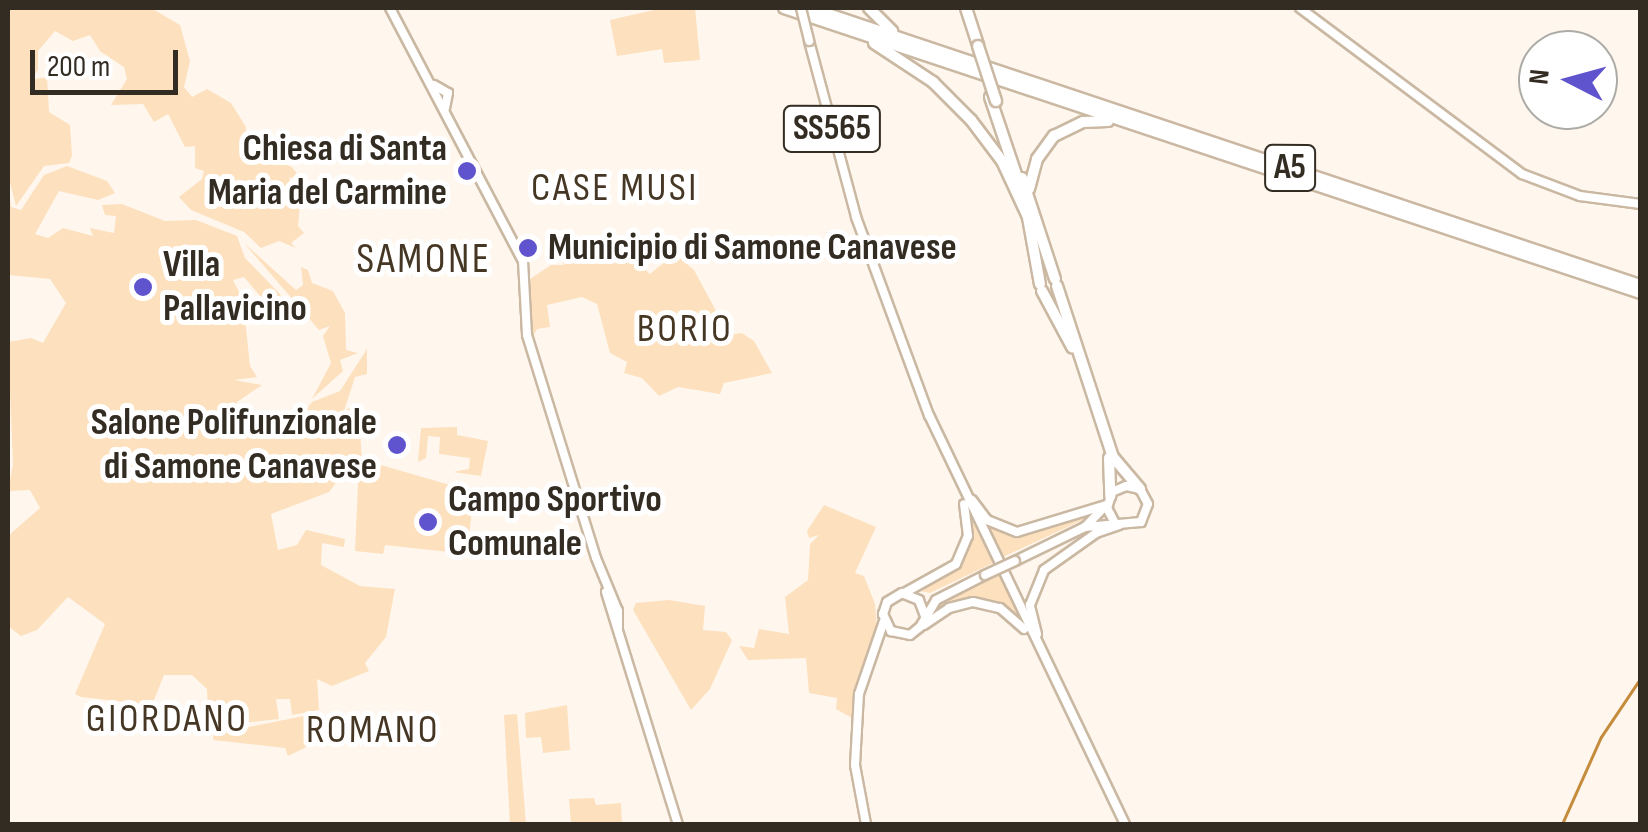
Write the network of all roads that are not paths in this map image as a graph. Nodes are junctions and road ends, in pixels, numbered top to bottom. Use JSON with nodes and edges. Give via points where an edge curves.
{"nodes":[{"id":1,"x":390,"y":8,"type":"edge"},
{"id":2,"x":784,"y":8,"type":"edge"},
{"id":3,"x":801,"y":8,"type":"edge"},
{"id":4,"x":810,"y":8,"type":"edge"},
{"id":5,"x":869,"y":8,"type":"edge"},
{"id":6,"x":963,"y":8,"type":"edge"},
{"id":7,"x":1300,"y":8,"type":"edge"},
{"id":8,"x":823,"y":20,"type":"junction"},
{"id":9,"x":940,"y":51,"type":"junction"},
{"id":10,"x":993,"y":99,"type":"junction"},
{"id":11,"x":1160,"y":133,"type":"junction"},
{"id":12,"x":1030,"y":200,"type":"junction"},
{"id":13,"x":1640,"y":204,"type":"edge"},
{"id":14,"x":1028,"y":217,"type":"junction"},
{"id":15,"x":1640,"y":284,"type":"edge"},
{"id":16,"x":1640,"y":293,"type":"edge"},
{"id":17,"x":960,"y":485,"type":"junction"},
{"id":18,"x":1140,"y":490,"type":"junction"},
{"id":19,"x":1108,"y":501,"type":"junction"},
{"id":20,"x":1117,"y":524,"type":"junction"},
{"id":21,"x":1085,"y":527,"type":"junction"},
{"id":22,"x":948,"y":592,"type":"junction"},
{"id":23,"x":902,"y":594,"type":"junction"},
{"id":24,"x":915,"y":596,"type":"junction"},
{"id":25,"x":925,"y":616,"type":"junction"},
{"id":26,"x":884,"y":621,"type":"junction"},
{"id":27,"x":920,"y":628,"type":"junction"},
{"id":28,"x":902,"y":636,"type":"junction"},
{"id":29,"x":1036,"y":644,"type":"junction"},
{"id":30,"x":878,"y":650,"type":"junction"},
{"id":31,"x":678,"y":824,"type":"edge"},
{"id":32,"x":866,"y":824,"type":"edge"},
{"id":33,"x":1124,"y":824,"type":"edge"}],
"edges":[{"from":1,"to":31,"type":"main road","via":[[522,262],[527,335]]},
{"from":2,"to":8,"type":"highway","number":"A5"},
{"from":3,"to":17,"type":"main road","number":"SS565","bridge":true,"via":[[872,264]]},
{"from":4,"to":9,"type":"highway","number":"A5"},
{"from":5,"to":9,"type":"highway","via":[[886,27]]},
{"from":6,"to":10,"type":"highway","bridge":true},
{"from":7,"to":13,"type":"main road","via":[[1522,174],[1580,196]]},
{"from":8,"to":11,"type":"highway","number":"A5"},
{"from":8,"to":14,"type":"highway","via":[[900,58],[948,96],[1002,161]]},
{"from":9,"to":15,"type":"highway","number":"A5"},
{"from":10,"to":12,"type":"highway"},
{"from":10,"to":14,"type":"highway"},
{"from":11,"to":12,"type":"highway","via":[[1104,120],[1072,126],[1036,159]]},
{"from":11,"to":16,"type":"highway","number":"A5"},
{"from":12,"to":18,"type":"highway","via":[[1114,458]]},
{"from":14,"to":19,"type":"highway","via":[[1041,288],[1072,348],[1104,440]]},
{"from":17,"to":19,"type":"main road","via":[[987,520],[1010,531],[1035,531]]},
{"from":17,"to":23,"type":"main road","via":[[969,529],[960,557],[939,578]]},
{"from":17,"to":29,"type":"main road","number":"SS565"},
{"from":18,"to":19,"type":"main road","via":[[1121,487]]},
{"from":18,"to":20,"type":"main road","via":[[1148,500],[1146,516],[1134,526]]},
{"from":19,"to":20,"type":"main road"},
{"from":19,"to":21,"type":"main road"},
{"from":20,"to":21,"type":"main road"},
{"from":20,"to":29,"type":"main road","via":[[1038,578],[1030,612]]},
{"from":21,"to":22,"type":"main road","bridge":true},
{"from":22,"to":24,"type":"main road"},
{"from":22,"to":25,"type":"main road"},
{"from":23,"to":24,"type":"main road"},
{"from":23,"to":26,"type":"main road","via":[[886,602]]},
{"from":24,"to":25,"type":"main road"},
{"from":25,"to":27,"type":"main road"},
{"from":26,"to":28,"type":"main road"},
{"from":26,"to":30,"type":"main road"},
{"from":27,"to":28,"type":"main road"},
{"from":27,"to":29,"type":"main road","via":[[948,608],[983,603],[1008,613]]},
{"from":28,"to":30,"type":"main road"},
{"from":29,"to":33,"type":"main road","number":"SS565"},
{"from":30,"to":32,"type":"main road","via":[[862,678],[854,745]]}]}
